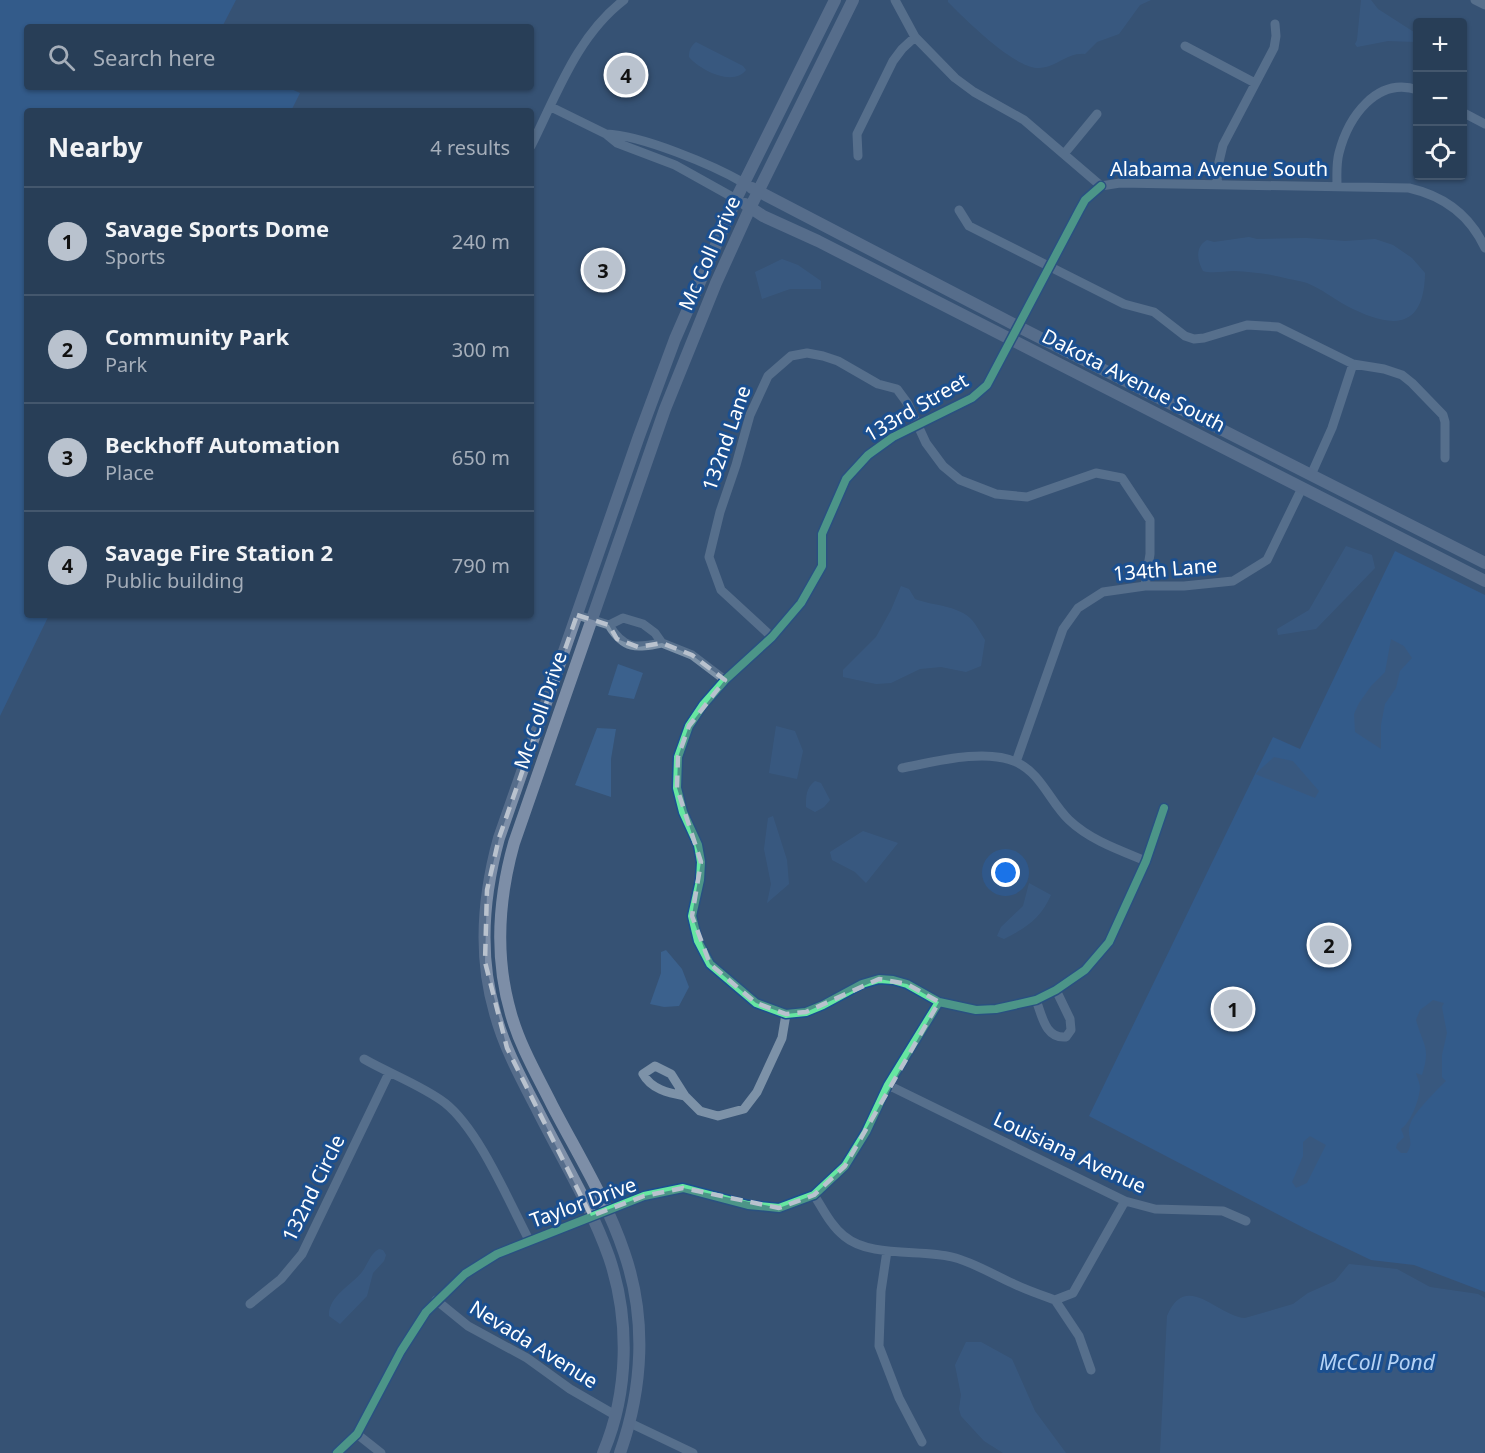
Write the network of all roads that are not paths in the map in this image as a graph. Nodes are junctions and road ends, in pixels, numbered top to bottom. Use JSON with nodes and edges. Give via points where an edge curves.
{"nodes":[{"id":1,"x":624,"y":0,"type":"edge"},
{"id":2,"x":835,"y":0,"type":"edge"},
{"id":3,"x":854,"y":0,"type":"edge"},
{"id":4,"x":895,"y":0,"type":"edge"},
{"id":5,"x":1475,"y":0,"type":"edge"},
{"id":6,"x":1485,"y":5,"type":"edge"},
{"id":7,"x":1275,"y":24,"type":"dead end"},
{"id":8,"x":915,"y":37,"type":"junction"},
{"id":9,"x":1185,"y":46,"type":"dead end"},
{"id":10,"x":1255,"y":83,"type":"junction"},
{"id":11,"x":1413,"y":89,"type":"edge"},
{"id":12,"x":550,"y":107,"type":"junction"},
{"id":13,"x":1097,"y":114,"type":"dead end"},
{"id":14,"x":1467,"y":115,"type":"edge"},
{"id":15,"x":1485,"y":124,"type":"edge"},
{"id":16,"x":606,"y":134,"type":"junction"},
{"id":17,"x":534,"y":140,"type":"edge"},
{"id":18,"x":1064,"y":154,"type":"junction"},
{"id":19,"x":858,"y":156,"type":"dead end"},
{"id":20,"x":744,"y":183,"type":"junction"},
{"id":21,"x":1217,"y":183,"type":"junction"},
{"id":22,"x":1101,"y":186,"type":"junction"},
{"id":23,"x":1336,"y":186,"type":"junction"},
{"id":24,"x":759,"y":191,"type":"junction"},
{"id":25,"x":736,"y":199,"type":"junction"},
{"id":26,"x":750,"y":208,"type":"junction"},
{"id":27,"x":959,"y":210,"type":"dead end"},
{"id":28,"x":1485,"y":248,"type":"edge"},
{"id":29,"x":1049,"y":267,"type":"junction"},
{"id":30,"x":1017,"y":326,"type":"junction"},
{"id":31,"x":1010,"y":339,"type":"junction"},
{"id":32,"x":1353,"y":364,"type":"junction"},
{"id":33,"x":918,"y":425,"type":"junction"},
{"id":34,"x":1445,"y":458,"type":"dead end"},
{"id":35,"x":1311,"y":475,"type":"junction"},
{"id":36,"x":1302,"y":488,"type":"junction"},
{"id":37,"x":1485,"y":563,"type":"edge"},
{"id":38,"x":1485,"y":581,"type":"edge"},
{"id":39,"x":1145,"y":586,"type":"junction"},
{"id":40,"x":577,"y":615,"type":"junction"},
{"id":41,"x":592,"y":620,"type":"junction"},
{"id":42,"x":609,"y":625,"type":"junction"},
{"id":43,"x":772,"y":637,"type":"junction"},
{"id":44,"x":662,"y":643,"type":"junction"},
{"id":45,"x":725,"y":680,"type":"junction"},
{"id":46,"x":1016,"y":762,"type":"junction"},
{"id":47,"x":902,"y":768,"type":"dead end"},
{"id":48,"x":1164,"y":808,"type":"dead end"},
{"id":49,"x":1146,"y":861,"type":"junction"},
{"id":50,"x":1056,"y":990,"type":"junction"},
{"id":51,"x":1036,"y":1000,"type":"junction"},
{"id":52,"x":939,"y":1002,"type":"junction"},
{"id":53,"x":786,"y":1014,"type":"junction"},
{"id":54,"x":364,"y":1059,"type":"dead end"},
{"id":55,"x":389,"y":1073,"type":"junction"},
{"id":56,"x":888,"y":1085,"type":"junction"},
{"id":57,"x":685,"y":1096,"type":"dead end"},
{"id":58,"x":814,"y":1195,"type":"junction"},
{"id":59,"x":1125,"y":1201,"type":"junction"},
{"id":60,"x":606,"y":1210,"type":"junction"},
{"id":61,"x":591,"y":1216,"type":"junction"},
{"id":62,"x":1246,"y":1221,"type":"dead end"},
{"id":63,"x":529,"y":1240,"type":"junction"},
{"id":64,"x":887,"y":1251,"type":"junction"},
{"id":65,"x":436,"y":1300,"type":"junction"},
{"id":66,"x":1055,"y":1300,"type":"junction"},
{"id":67,"x":250,"y":1304,"type":"dead end"},
{"id":68,"x":1090,"y":1371,"type":"dead end"},
{"id":69,"x":615,"y":1415,"type":"junction"},
{"id":70,"x":630,"y":1424,"type":"junction"},
{"id":71,"x":357,"y":1434,"type":"junction"},
{"id":72,"x":922,"y":1442,"type":"dead end"},
{"id":73,"x":337,"y":1453,"type":"edge"},
{"id":74,"x":381,"y":1453,"type":"edge"},
{"id":75,"x":603,"y":1453,"type":"edge"},
{"id":76,"x":620,"y":1453,"type":"edge"},
{"id":77,"x":693,"y":1453,"type":"edge"}],
"edges":[{"from":1,"to":12,"type":"street","via":[[593,30]]},
{"from":2,"to":20,"type":"main road","name":"Mc Coll Drive"},
{"from":3,"to":24,"type":"main road","name":"Mc Coll Drive"},
{"from":4,"to":8,"type":"street","name":"Alabama Avenue South"},
{"from":5,"to":6,"type":"street"},
{"from":7,"to":10,"type":"street","via":[[1274,48]]},
{"from":8,"to":18,"type":"street","name":"Alabama Avenue South","via":[[964,86],[1018,116]]},
{"from":8,"to":19,"type":"street","via":[[893,62],[857,134]]},
{"from":9,"to":10,"type":"street"},
{"from":10,"to":21,"type":"street","via":[[1223,145]]},
{"from":11,"to":23,"type":"street","via":[[1387,90],[1361,108],[1339,154]]},
{"from":12,"to":16,"type":"street","name":"Dakota Avenue South"},
{"from":12,"to":17,"type":"street"},
{"from":13,"to":18,"type":"street"},
{"from":14,"to":15,"type":"street"},
{"from":16,"to":20,"type":"street","name":"Dakota Avenue South","via":[[620,134],[670,150]]},
{"from":16,"to":25,"type":"street","name":"Dakota Avenue South","via":[[616,143],[675,165]]},
{"from":18,"to":22,"type":"street","name":"Alabama Avenue South"},
{"from":20,"to":24,"type":"main road","name":"Dakota Avenue South"},
{"from":20,"to":25,"type":"main road","name":"Mc Coll Drive"},
{"from":21,"to":22,"type":"street","name":"Alabama Avenue South"},
{"from":21,"to":23,"type":"street","name":"Alabama Avenue South"},
{"from":22,"to":29,"type":"street","name":"133rd Street","via":[[1085,200]]},
{"from":23,"to":28,"type":"street","name":"Alabama Avenue South","via":[[1409,188],[1435,196],[1468,220]]},
{"from":24,"to":26,"type":"main road","name":"Mc Coll Drive"},
{"from":24,"to":30,"type":"main road","name":"Dakota Avenue South"},
{"from":25,"to":26,"type":"main road","name":"Dakota Avenue South"},
{"from":25,"to":40,"type":"main road","name":"Mc Coll Drive","via":[[675,339]]},
{"from":26,"to":31,"type":"main road","name":"Dakota Avenue South"},
{"from":26,"to":41,"type":"main road","name":"Mc Coll Drive","via":[[665,409]]},
{"from":27,"to":29,"type":"street","via":[[969,226]]},
{"from":29,"to":30,"type":"street","name":"133rd Street"},
{"from":29,"to":32,"type":"street","via":[[1124,304],[1154,312],[1194,339],[1247,325],[1269,325]]},
{"from":30,"to":31,"type":"street","name":"133rd Street"},
{"from":30,"to":35,"type":"main road","name":"Dakota Avenue South"},
{"from":31,"to":33,"type":"street","name":"133rd Street","via":[[987,385],[972,398]]},
{"from":31,"to":36,"type":"main road","name":"Dakota Avenue South"},
{"from":32,"to":34,"type":"street","via":[[1393,372],[1412,383],[1443,415]]},
{"from":32,"to":35,"type":"street","via":[[1332,428]]},
{"from":33,"to":39,"type":"street","name":"132nd Lane","via":[[943,466],[960,480],[996,494],[1027,497],[1095,473],[1122,478],[1150,520]]},
{"from":33,"to":43,"type":"street","name":"133rd Street","via":[[868,454],[846,479],[822,534],[822,566],[801,603]]},
{"from":33,"to":43,"type":"street","name":"132nd Lane","via":[[897,389],[878,384],[838,361],[807,353],[791,356],[768,376],[750,415],[709,557],[721,590]]},
{"from":35,"to":37,"type":"main road","name":"Dakota Avenue South"},
{"from":36,"to":38,"type":"main road","name":"Dakota Avenue South"},
{"from":36,"to":39,"type":"street","name":"134th Lane","via":[[1267,560],[1233,581]]},
{"from":39,"to":46,"type":"street","name":"134th Lane","via":[[1103,592],[1078,608],[1063,629]]},
{"from":40,"to":41,"type":"street"},
{"from":40,"to":61,"type":"main road","name":"Mc Coll Drive","via":[[496,846],[487,890],[484,942],[490,996],[507,1048]]},
{"from":41,"to":42,"type":"street"},
{"from":41,"to":60,"type":"main road","name":"Mc Coll Drive","via":[[514,843],[502,894],[499,943],[504,986],[515,1028]]},
{"from":42,"to":44,"type":"street","via":[[618,639],[638,647]]},
{"from":42,"to":44,"type":"street","via":[[623,618],[643,624]]},
{"from":43,"to":45,"type":"street","name":"133rd Street"},
{"from":44,"to":45,"type":"street","via":[[692,655]]},
{"from":45,"to":53,"type":"street","name":"133rd Street","via":[[689,726],[678,757],[677,788],[701,862],[692,916],[698,941],[710,964],[756,1003]]},
{"from":46,"to":47,"type":"street","via":[[965,756]]},
{"from":46,"to":49,"type":"street","via":[[1041,782],[1068,819],[1092,836]]},
{"from":48,"to":49,"type":"street"},
{"from":49,"to":50,"type":"street","via":[[1109,942],[1085,969]]},
{"from":50,"to":51,"type":"street"},
{"from":50,"to":51,"type":"street","via":[[1070,1019],[1071,1030],[1066,1037],[1058,1038],[1049,1032]]},
{"from":51,"to":52,"type":"street","via":[[976,1010]]},
{"from":52,"to":53,"type":"street","via":[[907,984],[879,979],[806,1012]]},
{"from":52,"to":56,"type":"street","name":"Taylor Drive"},
{"from":53,"to":57,"type":"street","via":[[782,1038],[757,1092],[744,1109],[718,1116],[700,1111]]},
{"from":54,"to":55,"type":"street"},
{"from":55,"to":63,"type":"street","via":[[433,1095],[460,1117]]},
{"from":55,"to":67,"type":"street","name":"132nd Circle","via":[[302,1254],[281,1280]]},
{"from":56,"to":58,"type":"street","name":"Taylor Drive","via":[[845,1166]]},
{"from":56,"to":59,"type":"street","name":"Louisiana Avenue"},
{"from":58,"to":60,"type":"street","name":"Taylor Drive","via":[[779,1208],[748,1205],[683,1188],[644,1196]]},
{"from":58,"to":64,"type":"street","via":[[845,1238]]},
{"from":59,"to":62,"type":"street","name":"Louisiana Avenue","via":[[1155,1209],[1223,1211]]},
{"from":59,"to":66,"type":"street","via":[[1073,1293]]},
{"from":60,"to":61,"type":"street","name":"Taylor Drive"},
{"from":60,"to":70,"type":"main road","name":"Mc Coll Drive","via":[[630,1270],[639,1321],[638,1372]]},
{"from":61,"to":63,"type":"street","name":"Taylor Drive"},
{"from":61,"to":69,"type":"main road","name":"Mc Coll Drive","via":[[618,1288],[623,1324],[622,1377]]},
{"from":63,"to":65,"type":"street","name":"Taylor Drive","via":[[482,1263]]},
{"from":64,"to":66,"type":"street","via":[[952,1257]]},
{"from":64,"to":72,"type":"street","via":[[879,1346],[899,1398]]},
{"from":65,"to":69,"type":"street","name":"Nevada Avenue","via":[[468,1326]]},
{"from":65,"to":71,"type":"street","name":"Taylor Drive","via":[[408,1338]]},
{"from":66,"to":68,"type":"street","via":[[1079,1336]]},
{"from":69,"to":75,"type":"main road","name":"Mc Coll Drive"},
{"from":70,"to":76,"type":"main road","name":"Mc Coll Drive"},
{"from":70,"to":77,"type":"street"},
{"from":71,"to":73,"type":"street","name":"Taylor Drive"},
{"from":71,"to":74,"type":"street"}]}
